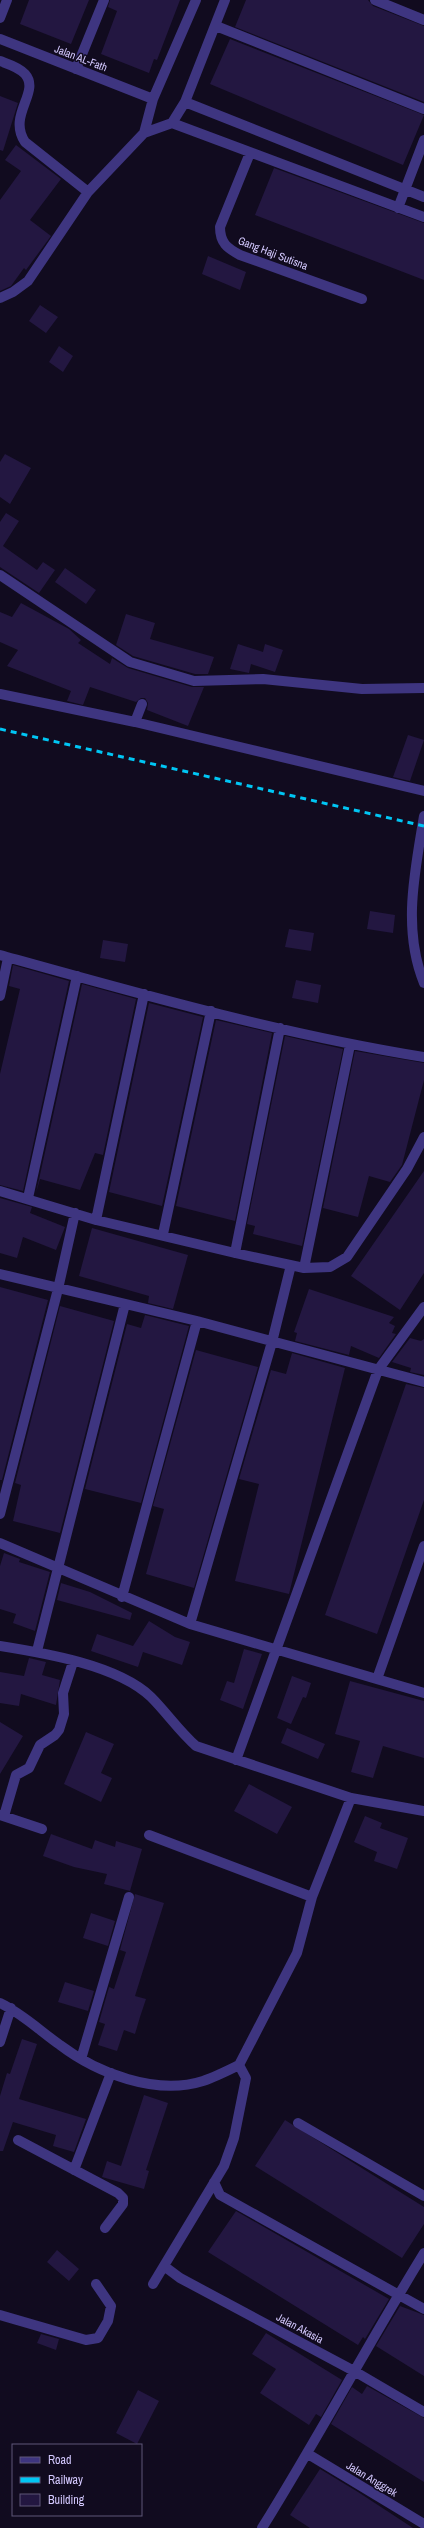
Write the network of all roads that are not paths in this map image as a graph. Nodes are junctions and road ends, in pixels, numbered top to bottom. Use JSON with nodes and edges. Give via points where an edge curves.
{"nodes":[{"id":1,"x":7,"y":0,"type":"edge"},
{"id":2,"x":104,"y":0,"type":"edge"},
{"id":3,"x":196,"y":0,"type":"edge"},
{"id":4,"x":225,"y":0,"type":"edge"},
{"id":5,"x":375,"y":0,"type":"edge"},
{"id":6,"x":0,"y":18,"type":"edge"},
{"id":7,"x":424,"y":20,"type":"edge"},
{"id":8,"x":216,"y":26,"type":"junction"},
{"id":9,"x":0,"y":39,"type":"edge"},
{"id":10,"x":0,"y":61,"type":"edge"},
{"id":11,"x":76,"y":69,"type":"junction"},
{"id":12,"x":153,"y":99,"type":"junction"},
{"id":13,"x":185,"y":102,"type":"junction"},
{"id":14,"x":424,"y":109,"type":"edge"},
{"id":15,"x":172,"y":123,"type":"junction"},
{"id":16,"x":144,"y":133,"type":"junction"},
{"id":17,"x":424,"y":140,"type":"edge"},
{"id":18,"x":250,"y":153,"type":"junction"},
{"id":19,"x":404,"y":190,"type":"junction"},
{"id":20,"x":88,"y":192,"type":"junction"},
{"id":21,"x":424,"y":197,"type":"edge"},
{"id":22,"x":398,"y":208,"type":"junction"},
{"id":23,"x":424,"y":217,"type":"edge"},
{"id":24,"x":0,"y":298,"type":"edge"},
{"id":25,"x":362,"y":299,"type":"dead end"},
{"id":26,"x":0,"y":575,"type":"edge"},
{"id":27,"x":424,"y":688,"type":"edge"},
{"id":28,"x":0,"y":694,"type":"edge"},
{"id":29,"x":142,"y":704,"type":"dead end"},
{"id":30,"x":135,"y":722,"type":"junction"},
{"id":31,"x":424,"y":791,"type":"edge"},
{"id":32,"x":424,"y":816,"type":"edge"},
{"id":33,"x":4,"y":957,"type":"edge"},
{"id":34,"x":77,"y":976,"type":"junction"},
{"id":35,"x":424,"y":983,"type":"edge"},
{"id":36,"x":144,"y":994,"type":"junction"},
{"id":37,"x":0,"y":996,"type":"edge"},
{"id":38,"x":211,"y":1012,"type":"junction"},
{"id":39,"x":280,"y":1028,"type":"junction"},
{"id":40,"x":350,"y":1045,"type":"junction"},
{"id":41,"x":424,"y":1057,"type":"edge"},
{"id":42,"x":424,"y":1137,"type":"edge"},
{"id":43,"x":0,"y":1191,"type":"edge"},
{"id":44,"x":28,"y":1198,"type":"junction"},
{"id":45,"x":75,"y":1213,"type":"junction"},
{"id":46,"x":96,"y":1220,"type":"junction"},
{"id":47,"x":163,"y":1234,"type":"junction"},
{"id":48,"x":235,"y":1253,"type":"junction"},
{"id":49,"x":291,"y":1265,"type":"junction"},
{"id":50,"x":304,"y":1268,"type":"junction"},
{"id":51,"x":0,"y":1274,"type":"edge"},
{"id":52,"x":58,"y":1289,"type":"junction"},
{"id":53,"x":125,"y":1304,"type":"junction"},
{"id":54,"x":424,"y":1307,"type":"edge"},
{"id":55,"x":197,"y":1321,"type":"junction"},
{"id":56,"x":272,"y":1342,"type":"junction"},
{"id":57,"x":378,"y":1370,"type":"junction"},
{"id":58,"x":424,"y":1382,"type":"edge"},
{"id":59,"x":0,"y":1514,"type":"edge"},
{"id":60,"x":0,"y":1544,"type":"edge"},
{"id":61,"x":424,"y":1546,"type":"edge"},
{"id":62,"x":57,"y":1567,"type":"junction"},
{"id":63,"x":122,"y":1597,"type":"junction"},
{"id":64,"x":190,"y":1624,"type":"junction"},
{"id":65,"x":0,"y":1646,"type":"edge"},
{"id":66,"x":278,"y":1648,"type":"junction"},
{"id":67,"x":37,"y":1652,"type":"junction"},
{"id":68,"x":73,"y":1662,"type":"junction"},
{"id":69,"x":377,"y":1680,"type":"junction"},
{"id":70,"x":424,"y":1693,"type":"edge"},
{"id":71,"x":236,"y":1760,"type":"junction"},
{"id":72,"x":351,"y":1798,"type":"junction"},
{"id":73,"x":424,"y":1811,"type":"edge"},
{"id":74,"x":2,"y":1815,"type":"edge"},
{"id":75,"x":42,"y":1829,"type":"dead end"},
{"id":76,"x":149,"y":1835,"type":"dead end"},
{"id":77,"x":129,"y":1897,"type":"dead end"},
{"id":78,"x":312,"y":1897,"type":"junction"},
{"id":79,"x":0,"y":2003,"type":"edge"},
{"id":80,"x":11,"y":2008,"type":"junction"},
{"id":81,"x":0,"y":2042,"type":"edge"},
{"id":82,"x":81,"y":2059,"type":"junction"},
{"id":83,"x":239,"y":2065,"type":"junction"},
{"id":84,"x":111,"y":2073,"type":"junction"},
{"id":85,"x":298,"y":2123,"type":"dead end"},
{"id":86,"x":18,"y":2140,"type":"dead end"},
{"id":87,"x":74,"y":2170,"type":"junction"},
{"id":88,"x":214,"y":2182,"type":"junction"},
{"id":89,"x":424,"y":2196,"type":"edge"},
{"id":90,"x":105,"y":2228,"type":"dead end"},
{"id":91,"x":424,"y":2253,"type":"edge"},
{"id":92,"x":164,"y":2266,"type":"junction"},
{"id":93,"x":96,"y":2284,"type":"dead end"},
{"id":94,"x":153,"y":2284,"type":"dead end"},
{"id":95,"x":398,"y":2294,"type":"junction"},
{"id":96,"x":424,"y":2309,"type":"edge"},
{"id":97,"x":0,"y":2315,"type":"edge"},
{"id":98,"x":354,"y":2371,"type":"junction"},
{"id":99,"x":424,"y":2412,"type":"edge"},
{"id":100,"x":308,"y":2454,"type":"junction"},
{"id":101,"x":424,"y":2524,"type":"edge"},
{"id":102,"x":262,"y":2528,"type":"edge"}],
"edges":[{"from":1,"to":6,"type":"street"},
{"from":2,"to":11,"type":"street"},
{"from":3,"to":12,"type":"street"},
{"from":4,"to":8,"type":"street"},
{"from":5,"to":7,"type":"street"},
{"from":8,"to":13,"type":"street"},
{"from":8,"to":14,"type":"street"},
{"from":9,"to":11,"type":"street","name":"Jalan AL-Fath"},
{"from":10,"to":20,"type":"street","via":[[24,73],[30,80],[18,123],[19,133],[25,142]]},
{"from":11,"to":12,"type":"street","name":"Jalan AL-Fath"},
{"from":12,"to":16,"type":"street"},
{"from":13,"to":15,"type":"street"},
{"from":13,"to":19,"type":"street"},
{"from":15,"to":16,"type":"street"},
{"from":15,"to":18,"type":"street"},
{"from":16,"to":20,"type":"street"},
{"from":17,"to":19,"type":"street"},
{"from":18,"to":22,"type":"street"},
{"from":18,"to":25,"type":"street","name":"Gang Haji Sutisna","via":[[220,227],[220,238],[226,247],[240,255]]},
{"from":19,"to":21,"type":"street"},
{"from":19,"to":22,"type":"street"},
{"from":20,"to":24,"type":"street","via":[[28,281],[14,292]]},
{"from":22,"to":23,"type":"street"},
{"from":26,"to":27,"type":"street","via":[[130,662],[152,671],[194,681],[263,679],[362,689]]},
{"from":28,"to":30,"type":"street"},
{"from":29,"to":30,"type":"street"},
{"from":30,"to":31,"type":"street"},
{"from":32,"to":35,"type":"street","via":[[413,894],[412,922],[412,946]]},
{"from":33,"to":34,"type":"street"},
{"from":33,"to":37,"type":"street"},
{"from":34,"to":36,"type":"street"},
{"from":34,"to":44,"type":"street"},
{"from":36,"to":38,"type":"street"},
{"from":36,"to":46,"type":"street"},
{"from":38,"to":39,"type":"street"},
{"from":38,"to":47,"type":"street"},
{"from":39,"to":40,"type":"street"},
{"from":39,"to":48,"type":"street"},
{"from":40,"to":41,"type":"street"},
{"from":40,"to":50,"type":"street"},
{"from":42,"to":50,"type":"street","via":[[407,1169],[347,1257],[330,1267]]},
{"from":43,"to":44,"type":"street"},
{"from":44,"to":45,"type":"street"},
{"from":45,"to":46,"type":"street"},
{"from":45,"to":52,"type":"street"},
{"from":46,"to":47,"type":"street"},
{"from":47,"to":48,"type":"street"},
{"from":48,"to":49,"type":"street"},
{"from":49,"to":50,"type":"street"},
{"from":49,"to":56,"type":"street"},
{"from":51,"to":52,"type":"street"},
{"from":52,"to":53,"type":"street"},
{"from":52,"to":59,"type":"street"},
{"from":53,"to":55,"type":"street"},
{"from":53,"to":62,"type":"street"},
{"from":54,"to":57,"type":"street"},
{"from":55,"to":56,"type":"street"},
{"from":55,"to":63,"type":"street"},
{"from":56,"to":57,"type":"street"},
{"from":56,"to":64,"type":"street"},
{"from":57,"to":58,"type":"street"},
{"from":57,"to":66,"type":"street"},
{"from":60,"to":62,"type":"street"},
{"from":61,"to":69,"type":"street"},
{"from":62,"to":63,"type":"street"},
{"from":62,"to":67,"type":"street"},
{"from":63,"to":64,"type":"street"},
{"from":64,"to":66,"type":"street"},
{"from":65,"to":67,"type":"street"},
{"from":66,"to":69,"type":"street"},
{"from":66,"to":71,"type":"street"},
{"from":67,"to":68,"type":"street"},
{"from":68,"to":71,"type":"street","via":[[96,1667],[133,1683],[150,1697],[181,1733],[196,1746]]},
{"from":68,"to":74,"type":"street","via":[[63,1693],[64,1714],[59,1730],[40,1745],[29,1768],[16,1775]]},
{"from":69,"to":70,"type":"street"},
{"from":71,"to":72,"type":"street"},
{"from":72,"to":73,"type":"street"},
{"from":72,"to":78,"type":"street"},
{"from":74,"to":75,"type":"street"},
{"from":76,"to":78,"type":"street"},
{"from":77,"to":82,"type":"street"},
{"from":78,"to":83,"type":"street","via":[[296,1953]]},
{"from":79,"to":80,"type":"street"},
{"from":80,"to":81,"type":"street"},
{"from":80,"to":82,"type":"street"},
{"from":82,"to":84,"type":"street"},
{"from":83,"to":84,"type":"street","via":[[202,2082],[172,2085],[145,2083]]},
{"from":83,"to":88,"type":"street","via":[[246,2078],[234,2138],[224,2166]]},
{"from":84,"to":87,"type":"street"},
{"from":85,"to":89,"type":"street"},
{"from":86,"to":87,"type":"street"},
{"from":87,"to":90,"type":"street","via":[[118,2193],[122,2198],[123,2204]]},
{"from":88,"to":92,"type":"street"},
{"from":88,"to":95,"type":"street","via":[[220,2195]]},
{"from":91,"to":95,"type":"street"},
{"from":92,"to":94,"type":"street"},
{"from":92,"to":98,"type":"street","name":"Jalan Akasia","via":[[180,2278]]},
{"from":93,"to":97,"type":"street","via":[[111,2306],[108,2321],[98,2338],[86,2340]]},
{"from":95,"to":96,"type":"street"},
{"from":95,"to":98,"type":"street"},
{"from":98,"to":99,"type":"street","name":"Jalan Akasia"},
{"from":98,"to":100,"type":"street"},
{"from":100,"to":101,"type":"street","name":"Jalan Anggrek"},
{"from":100,"to":102,"type":"street"}]}
